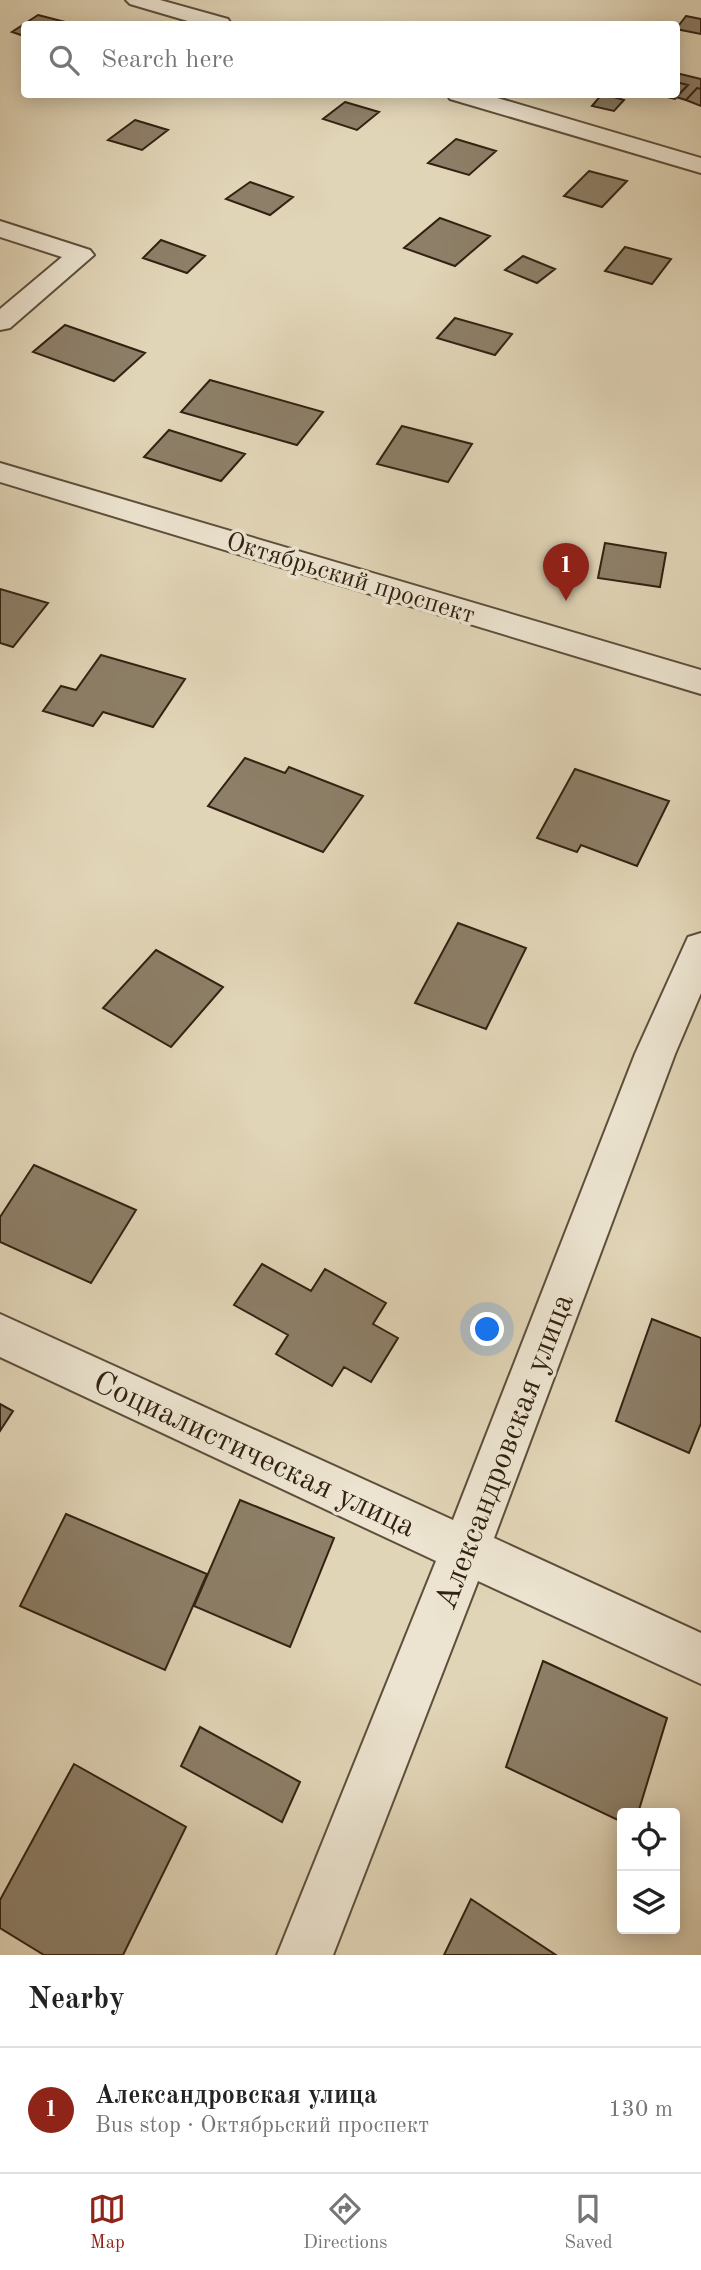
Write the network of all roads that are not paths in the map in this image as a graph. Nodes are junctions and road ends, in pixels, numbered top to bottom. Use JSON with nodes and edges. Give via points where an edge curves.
{"nodes":[{"id":1,"x":137,"y":0,"type":"edge"},
{"id":2,"x":210,"y":21,"type":"edge"},
{"id":3,"x":472,"y":98,"type":"edge"},
{"id":4,"x":701,"y":166,"type":"edge"},
{"id":5,"x":0,"y":229,"type":"edge"},
{"id":6,"x":0,"y":322,"type":"edge"},
{"id":7,"x":0,"y":472,"type":"edge"},
{"id":8,"x":701,"y":682,"type":"edge"},
{"id":9,"x":701,"y":948,"type":"edge"},
{"id":10,"x":0,"y":1335,"type":"edge"},
{"id":11,"x":466,"y":1551,"type":"junction"},
{"id":12,"x":701,"y":1658,"type":"edge"},
{"id":13,"x":305,"y":1955,"type":"edge"}],
"edges":[{"from":1,"to":2,"type":"street"},
{"from":3,"to":4,"type":"street"},
{"from":5,"to":6,"type":"street","via":[[81,255]]},
{"from":7,"to":8,"type":"street","name":"Октябрьский проспект"},
{"from":9,"to":11,"type":"street","name":"Александровская улица","via":[[655,1054]]},
{"from":10,"to":11,"type":"street","name":"Социалистическая улица"},
{"from":11,"to":12,"type":"street","name":"Социалистическая улица"},
{"from":11,"to":13,"type":"street","name":"Александровская улица"}]}
